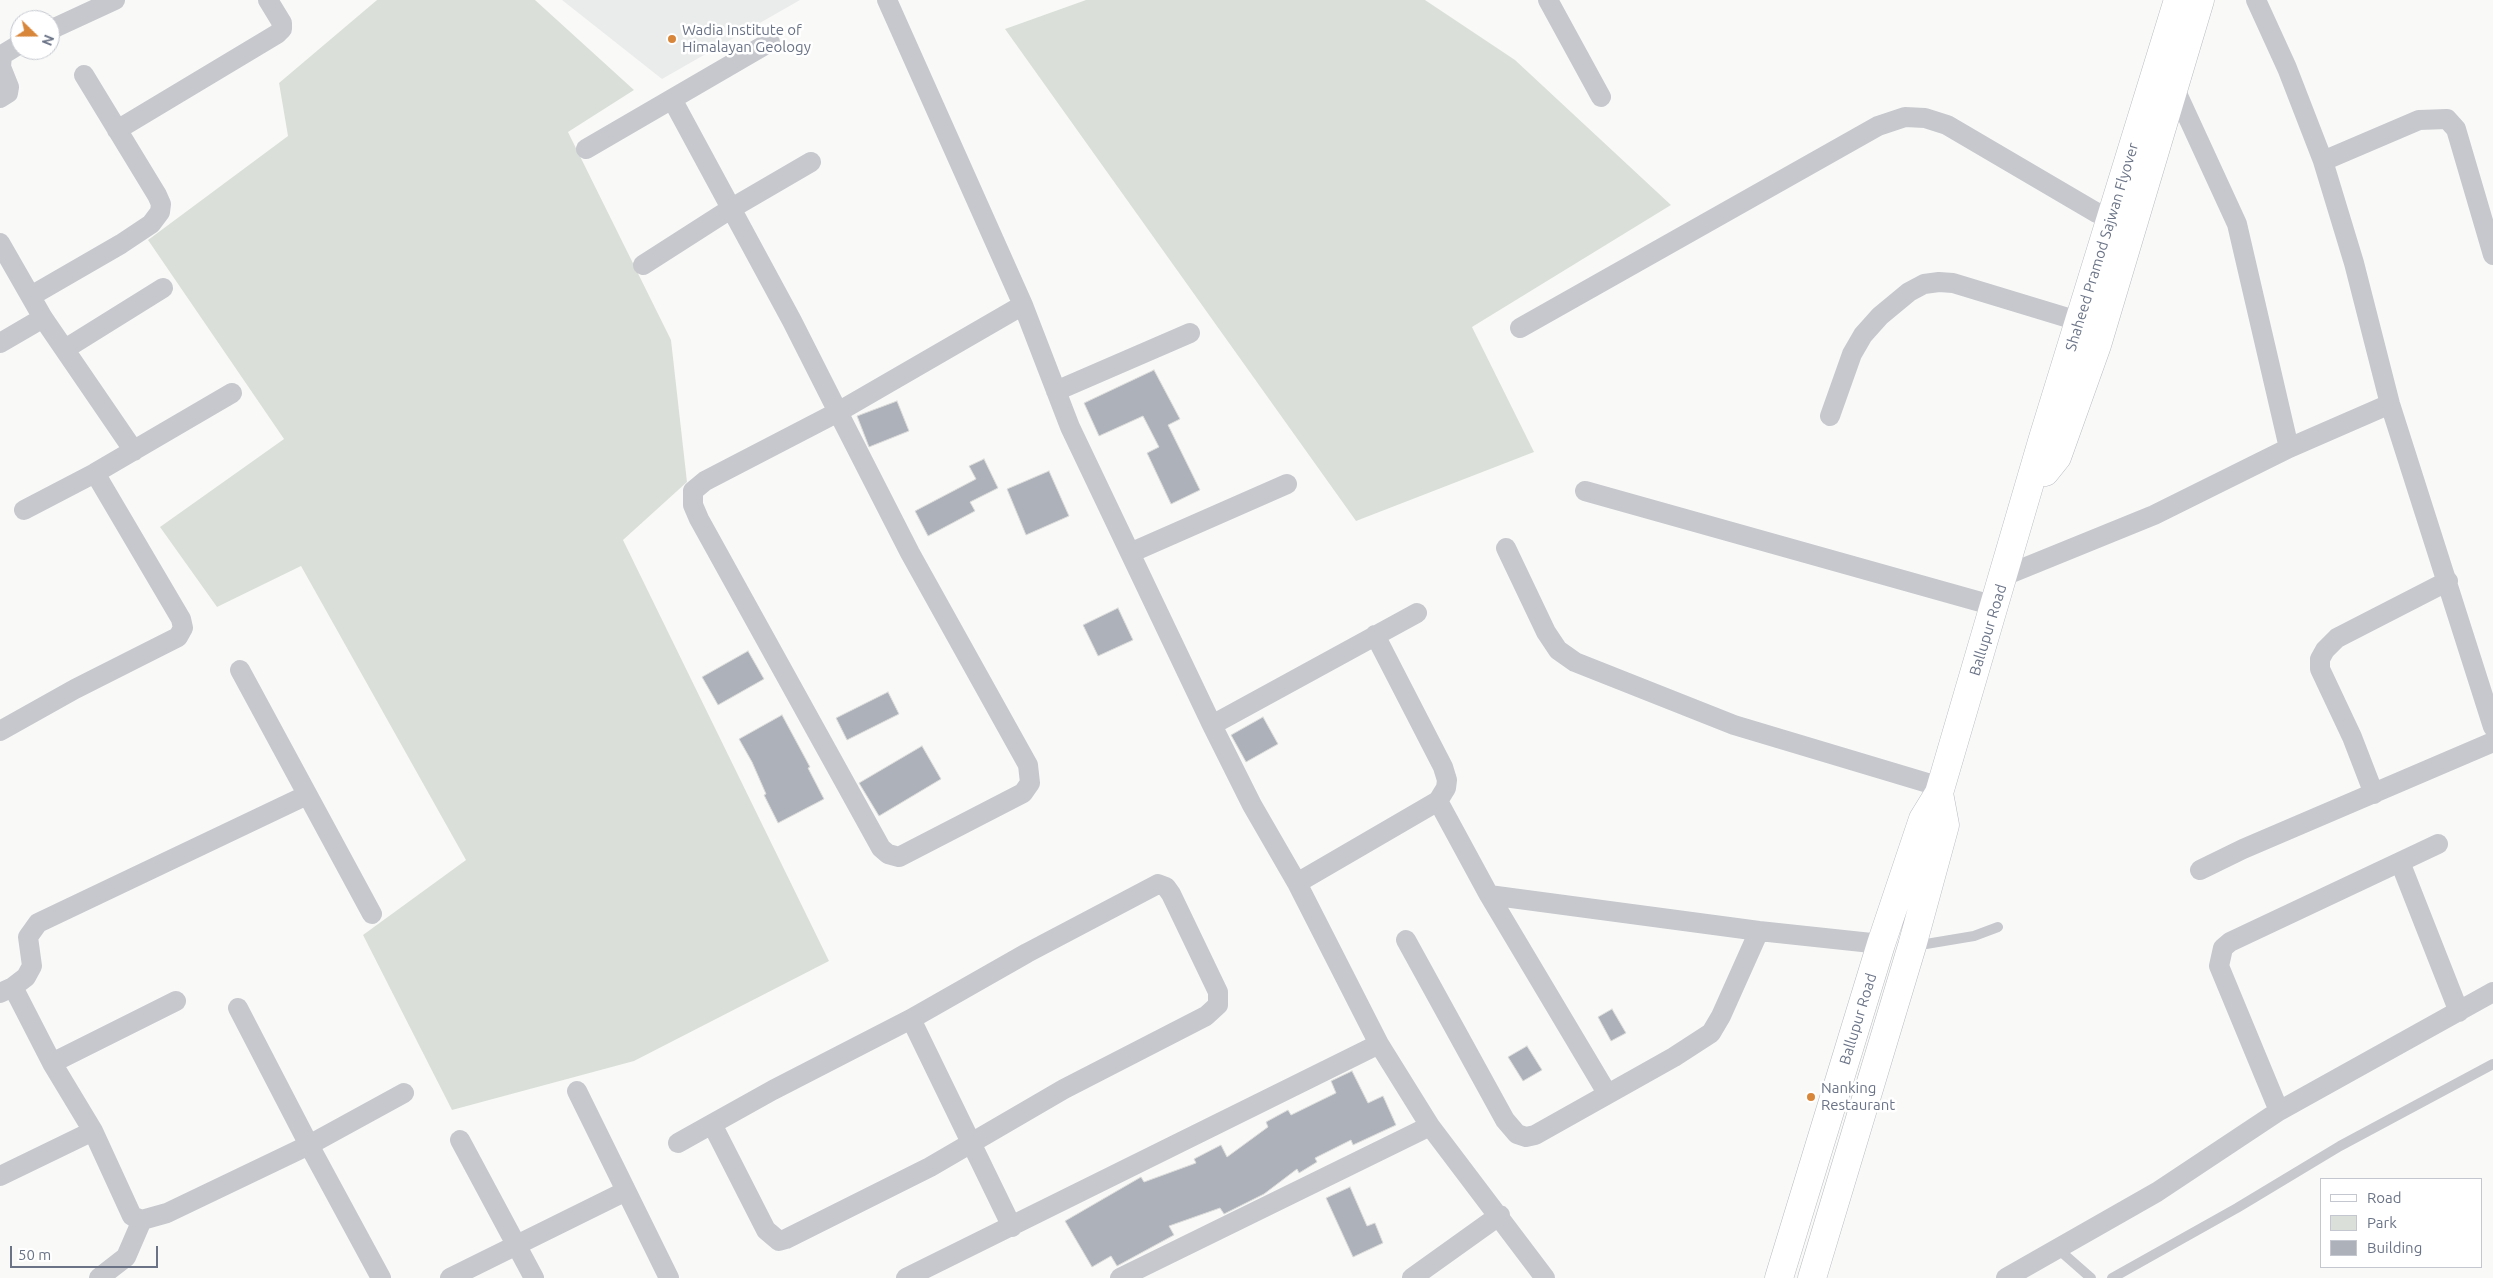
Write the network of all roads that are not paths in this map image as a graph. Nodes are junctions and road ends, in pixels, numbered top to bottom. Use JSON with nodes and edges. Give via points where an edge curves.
{"nodes":[{"id":1,"x":115,"y":0,"type":"edge"},
{"id":2,"x":268,"y":0,"type":"edge"},
{"id":3,"x":887,"y":0,"type":"edge"},
{"id":4,"x":1548,"y":0,"type":"edge"},
{"id":5,"x":2163,"y":0,"type":"edge"},
{"id":6,"x":2178,"y":0,"type":"edge"},
{"id":7,"x":2200,"y":0,"type":"edge"},
{"id":8,"x":2256,"y":0,"type":"edge"},
{"id":9,"x":60,"y":25,"type":"edge"},
{"id":10,"x":770,"y":42,"type":"dead end"},
{"id":11,"x":10,"y":50,"type":"edge"},
{"id":12,"x":84,"y":75,"type":"dead end"},
{"id":13,"x":2174,"y":87,"type":"junction"},
{"id":14,"x":1601,"y":97,"type":"dead end"},
{"id":15,"x":0,"y":98,"type":"edge"},
{"id":16,"x":672,"y":99,"type":"junction"},
{"id":17,"x":117,"y":130,"type":"junction"},
{"id":18,"x":586,"y":149,"type":"dead end"},
{"id":19,"x":2323,"y":161,"type":"junction"},
{"id":20,"x":811,"y":162,"type":"dead end"},
{"id":21,"x":732,"y":208,"type":"junction"},
{"id":22,"x":2097,"y":212,"type":"junction"},
{"id":23,"x":1,"y":248,"type":"edge"},
{"id":24,"x":2493,"y":255,"type":"edge"},
{"id":25,"x":643,"y":265,"type":"dead end"},
{"id":26,"x":163,"y":288,"type":"dead end"},
{"id":27,"x":31,"y":296,"type":"junction"},
{"id":28,"x":1023,"y":305,"type":"junction"},
{"id":29,"x":2065,"y":317,"type":"junction"},
{"id":30,"x":43,"y":318,"type":"junction"},
{"id":31,"x":1520,"y":328,"type":"dead end"},
{"id":32,"x":1190,"y":333,"type":"dead end"},
{"id":33,"x":0,"y":343,"type":"edge"},
{"id":34,"x":64,"y":350,"type":"junction"},
{"id":35,"x":1056,"y":390,"type":"junction"},
{"id":36,"x":232,"y":393,"type":"dead end"},
{"id":37,"x":2390,"y":404,"type":"junction"},
{"id":38,"x":838,"y":412,"type":"junction"},
{"id":39,"x":1830,"y":416,"type":"dead end"},
{"id":40,"x":2289,"y":448,"type":"junction"},
{"id":41,"x":134,"y":451,"type":"junction"},
{"id":42,"x":94,"y":473,"type":"junction"},
{"id":43,"x":1287,"y":484,"type":"dead end"},
{"id":44,"x":1585,"y":491,"type":"dead end"},
{"id":45,"x":2027,"y":495,"type":"junction"},
{"id":46,"x":24,"y":510,"type":"dead end"},
{"id":47,"x":1506,"y":548,"type":"dead end"},
{"id":48,"x":1130,"y":553,"type":"junction"},
{"id":49,"x":2004,"y":576,"type":"junction"},
{"id":50,"x":2448,"y":581,"type":"junction"},
{"id":51,"x":1995,"y":606,"type":"junction"},
{"id":52,"x":1418,"y":613,"type":"dead end"},
{"id":53,"x":1375,"y":635,"type":"junction"},
{"id":54,"x":240,"y":670,"type":"dead end"},
{"id":55,"x":1212,"y":724,"type":"junction"},
{"id":56,"x":2493,"y":727,"type":"edge"},
{"id":57,"x":0,"y":731,"type":"edge"},
{"id":58,"x":2493,"y":742,"type":"edge"},
{"id":59,"x":1940,"y":790,"type":"junction"},
{"id":60,"x":2374,"y":794,"type":"junction"},
{"id":61,"x":308,"y":795,"type":"junction"},
{"id":62,"x":1438,"y":801,"type":"junction"},
{"id":63,"x":1934,"y":822,"type":"junction"},
{"id":64,"x":2438,"y":844,"type":"dead end"},
{"id":65,"x":2400,"y":862,"type":"junction"},
{"id":66,"x":2200,"y":870,"type":"dead end"},
{"id":67,"x":1297,"y":882,"type":"junction"},
{"id":68,"x":1489,"y":895,"type":"junction"},
{"id":69,"x":372,"y":914,"type":"dead end"},
{"id":70,"x":1998,"y":927,"type":"dead end"},
{"id":71,"x":1758,"y":931,"type":"junction"},
{"id":72,"x":1406,"y":940,"type":"dead end"},
{"id":73,"x":1881,"y":944,"type":"junction"},
{"id":74,"x":1912,"y":946,"type":"junction"},
{"id":75,"x":6,"y":990,"type":"edge"},
{"id":76,"x":2493,"y":992,"type":"edge"},
{"id":77,"x":176,"y":1001,"type":"dead end"},
{"id":78,"x":238,"y":1008,"type":"dead end"},
{"id":79,"x":2459,"y":1012,"type":"junction"},
{"id":80,"x":911,"y":1019,"type":"junction"},
{"id":81,"x":1380,"y":1044,"type":"junction"},
{"id":82,"x":52,"y":1063,"type":"junction"},
{"id":83,"x":2493,"y":1064,"type":"edge"},
{"id":84,"x":577,"y":1091,"type":"dead end"},
{"id":85,"x":1607,"y":1092,"type":"junction"},
{"id":86,"x":404,"y":1093,"type":"dead end"},
{"id":87,"x":2279,"y":1112,"type":"junction"},
{"id":88,"x":712,"y":1124,"type":"junction"},
{"id":89,"x":1430,"y":1126,"type":"junction"},
{"id":90,"x":93,"y":1131,"type":"junction"},
{"id":91,"x":460,"y":1140,"type":"dead end"},
{"id":92,"x":678,"y":1143,"type":"dead end"},
{"id":93,"x":308,"y":1145,"type":"junction"},
{"id":94,"x":971,"y":1145,"type":"junction"},
{"id":95,"x":0,"y":1176,"type":"edge"},
{"id":96,"x":626,"y":1191,"type":"junction"},
{"id":97,"x":1500,"y":1215,"type":"junction"},
{"id":98,"x":142,"y":1220,"type":"junction"},
{"id":99,"x":1012,"y":1227,"type":"junction"},
{"id":100,"x":516,"y":1245,"type":"junction"},
{"id":101,"x":2058,"y":1249,"type":"junction"},
{"id":102,"x":2014,"y":1276,"type":"edge"},
{"id":103,"x":99,"y":1278,"type":"edge"},
{"id":104,"x":381,"y":1278,"type":"edge"},
{"id":105,"x":450,"y":1278,"type":"edge"},
{"id":106,"x":534,"y":1278,"type":"edge"},
{"id":107,"x":669,"y":1278,"type":"edge"},
{"id":108,"x":906,"y":1278,"type":"edge"},
{"id":109,"x":1120,"y":1278,"type":"edge"},
{"id":110,"x":1412,"y":1278,"type":"edge"},
{"id":111,"x":1545,"y":1278,"type":"edge"},
{"id":112,"x":1779,"y":1278,"type":"edge"},
{"id":113,"x":1812,"y":1278,"type":"edge"},
{"id":114,"x":2091,"y":1278,"type":"edge"},
{"id":115,"x":2112,"y":1278,"type":"edge"}],
"edges":[{"from":1,"to":9,"type":"street"},
{"from":2,"to":17,"type":"street","via":[[282,23],[282,29],[273,38]]},
{"from":3,"to":28,"type":"street"},
{"from":4,"to":14,"type":"street"},
{"from":5,"to":22,"type":"main road"},
{"from":6,"to":45,"type":"main road","name":"Shaheed Pramod Sajwan Flyover"},
{"from":7,"to":13,"type":"main road"},
{"from":8,"to":19,"type":"street"},
{"from":10,"to":16,"type":"street"},
{"from":11,"to":15,"type":"street","via":[[2,55],[9,88],[8,93]]},
{"from":12,"to":17,"type":"street"},
{"from":13,"to":40,"type":"street","via":[[2237,224]]},
{"from":13,"to":45,"type":"main road","via":[[2097,345],[2057,458]]},
{"from":16,"to":18,"type":"street"},
{"from":16,"to":21,"type":"street"},
{"from":17,"to":27,"type":"street","via":[[157,195],[160,212],[151,224],[121,244]]},
{"from":19,"to":24,"type":"street","via":[[2419,120],[2447,119],[2456,129]]},
{"from":19,"to":37,"type":"street","via":[[2354,263]]},
{"from":20,"to":21,"type":"street"},
{"from":21,"to":25,"type":"street"},
{"from":21,"to":38,"type":"street"},
{"from":22,"to":29,"type":"main road"},
{"from":22,"to":31,"type":"street","via":[[1947,124],[1905,117],[1878,126]]},
{"from":23,"to":27,"type":"street"},
{"from":26,"to":34,"type":"street"},
{"from":27,"to":30,"type":"street"},
{"from":28,"to":35,"type":"street"},
{"from":28,"to":38,"type":"street"},
{"from":29,"to":39,"type":"street","via":[[1952,283],[1924,284],[1880,316],[1863,335],[1852,354]]},
{"from":29,"to":45,"type":"main road","via":[[2026,452]]},
{"from":30,"to":33,"type":"street"},
{"from":30,"to":34,"type":"street"},
{"from":32,"to":35,"type":"street"},
{"from":34,"to":41,"type":"street"},
{"from":35,"to":48,"type":"street"},
{"from":36,"to":41,"type":"street"},
{"from":37,"to":40,"type":"street"},
{"from":37,"to":50,"type":"street"},
{"from":38,"to":38,"type":"street","via":[[704,481],[693,491],[694,505],[881,848],[899,857],[1023,793],[1030,783],[1030,774]]},
{"from":40,"to":49,"type":"street","via":[[2154,515]]},
{"from":41,"to":42,"type":"street"},
{"from":42,"to":46,"type":"street"},
{"from":42,"to":57,"type":"street","via":[[181,619],[183,628],[178,638]]},
{"from":43,"to":48,"type":"street"},
{"from":44,"to":51,"type":"street"},
{"from":45,"to":49,"type":"main road","name":"Ballupur Road"},
{"from":47,"to":59,"type":"street","via":[[1546,632],[1558,650],[1575,662],[1734,725]]},
{"from":48,"to":55,"type":"street"},
{"from":49,"to":51,"type":"main road","name":"Ballupur Road"},
{"from":50,"to":56,"type":"street"},
{"from":50,"to":60,"type":"street","via":[[2337,638],[2320,659],[2320,669]]},
{"from":51,"to":59,"type":"main road","name":"Ballupur Road"},
{"from":52,"to":53,"type":"street"},
{"from":53,"to":55,"type":"street"},
{"from":53,"to":62,"type":"street","via":[[1443,767],[1446,788]]},
{"from":54,"to":61,"type":"street"},
{"from":55,"to":67,"type":"street","via":[[1252,805]]},
{"from":58,"to":60,"type":"street"},
{"from":59,"to":63,"type":"main road","name":"Ballupur Road"},
{"from":60,"to":66,"type":"street"},
{"from":61,"to":69,"type":"street"},
{"from":61,"to":75,"type":"street","via":[[38,923],[28,937],[32,966],[26,977]]},
{"from":62,"to":67,"type":"street"},
{"from":62,"to":68,"type":"street"},
{"from":63,"to":73,"type":"main road","name":"Ballupur Road"},
{"from":63,"to":74,"type":"main road","name":"Ballupur Road"},
{"from":64,"to":65,"type":"street"},
{"from":65,"to":79,"type":"street"},
{"from":65,"to":87,"type":"street","via":[[2223,948],[2219,966]]},
{"from":67,"to":81,"type":"street"},
{"from":68,"to":71,"type":"street"},
{"from":68,"to":85,"type":"street"},
{"from":70,"to":74,"type":"lane","via":[[1974,936]]},
{"from":71,"to":73,"type":"street"},
{"from":71,"to":85,"type":"street","via":[[1722,1016],[1711,1033],[1674,1057]]},
{"from":72,"to":85,"type":"street","via":[[1505,1120],[1518,1134],[1526,1137],[1535,1135]]},
{"from":73,"to":112,"type":"main road","name":"Ballupur Road"},
{"from":74,"to":113,"type":"main road","name":"Ballupur Road"},
{"from":75,"to":82,"type":"street"},
{"from":76,"to":79,"type":"street"},
{"from":77,"to":82,"type":"street"},
{"from":78,"to":93,"type":"street"},
{"from":79,"to":87,"type":"street"},
{"from":80,"to":88,"type":"street"},
{"from":80,"to":94,"type":"street"},
{"from":80,"to":94,"type":"street","via":[[1158,884],[1171,894],[1204,962],[1218,992],[1218,1005],[1212,1012],[1064,1089]]},
{"from":81,"to":89,"type":"street"},
{"from":81,"to":99,"type":"street"},
{"from":82,"to":90,"type":"street"},
{"from":83,"to":115,"type":"lane","via":[[2340,1146]]},
{"from":84,"to":96,"type":"street"},
{"from":86,"to":93,"type":"street"},
{"from":87,"to":101,"type":"street","via":[[2157,1192]]},
{"from":88,"to":92,"type":"street"},
{"from":88,"to":94,"type":"street","via":[[766,1230],[779,1241],[853,1207]]},
{"from":89,"to":97,"type":"street"},
{"from":89,"to":109,"type":"street"},
{"from":90,"to":95,"type":"street"},
{"from":90,"to":98,"type":"street","via":[[128,1210],[132,1216]]},
{"from":91,"to":100,"type":"street"},
{"from":93,"to":98,"type":"street","via":[[167,1213]]},
{"from":93,"to":104,"type":"street"},
{"from":94,"to":99,"type":"street"},
{"from":96,"to":100,"type":"street"},
{"from":96,"to":107,"type":"street"},
{"from":97,"to":110,"type":"street"},
{"from":97,"to":111,"type":"street"},
{"from":98,"to":103,"type":"street","via":[[126,1257]]},
{"from":99,"to":108,"type":"street"},
{"from":100,"to":105,"type":"street"},
{"from":100,"to":106,"type":"street"},
{"from":101,"to":102,"type":"street"},
{"from":101,"to":114,"type":"lane"}]}
